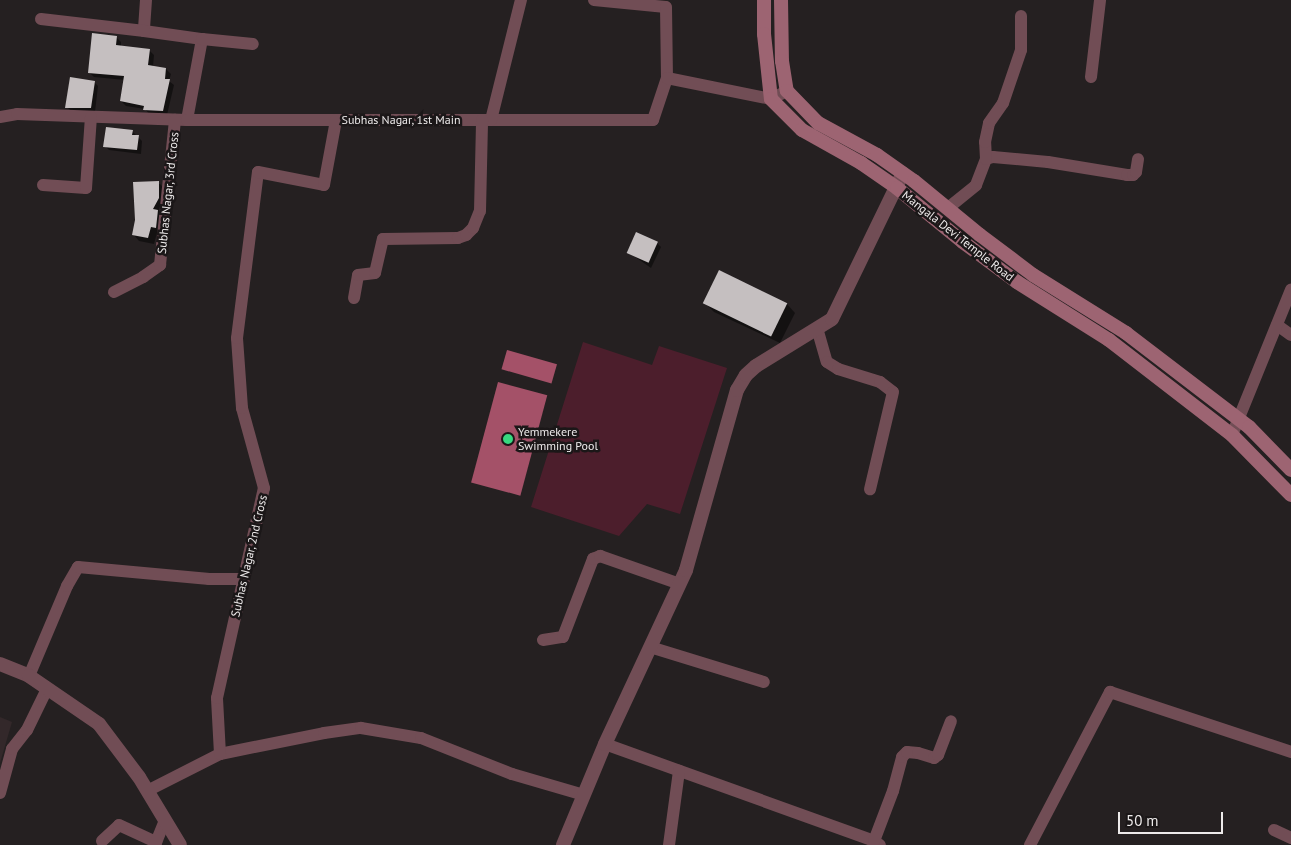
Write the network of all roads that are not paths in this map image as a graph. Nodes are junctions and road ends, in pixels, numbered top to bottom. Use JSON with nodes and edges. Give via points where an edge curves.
{"nodes":[{"id":1,"x":146,"y":0,"type":"edge"},
{"id":2,"x":521,"y":0,"type":"edge"},
{"id":3,"x":594,"y":0,"type":"edge"},
{"id":4,"x":764,"y":0,"type":"edge"},
{"id":5,"x":781,"y":0,"type":"edge"},
{"id":6,"x":1100,"y":0,"type":"edge"},
{"id":7,"x":1021,"y":16,"type":"dead end"},
{"id":8,"x":41,"y":19,"type":"dead end"},
{"id":9,"x":144,"y":31,"type":"junction"},
{"id":10,"x":202,"y":39,"type":"junction"},
{"id":11,"x":253,"y":44,"type":"dead end"},
{"id":12,"x":1091,"y":77,"type":"dead end"},
{"id":13,"x":667,"y":78,"type":"junction"},
{"id":14,"x":787,"y":91,"type":"junction"},
{"id":15,"x":771,"y":99,"type":"junction"},
{"id":16,"x":91,"y":116,"type":"junction"},
{"id":17,"x":0,"y":117,"type":"edge"},
{"id":18,"x":181,"y":120,"type":"junction"},
{"id":19,"x":336,"y":120,"type":"junction"},
{"id":20,"x":486,"y":120,"type":"junction"},
{"id":21,"x":986,"y":159,"type":"junction"},
{"id":22,"x":1138,"y":159,"type":"dead end"},
{"id":23,"x":903,"y":173,"type":"junction"},
{"id":24,"x":43,"y":185,"type":"dead end"},
{"id":25,"x":897,"y":188,"type":"junction"},
{"id":26,"x":948,"y":208,"type":"junction"},
{"id":27,"x":1291,"y":290,"type":"edge"},
{"id":28,"x":114,"y":292,"type":"dead end"},
{"id":29,"x":354,"y":298,"type":"dead end"},
{"id":30,"x":1277,"y":325,"type":"junction"},
{"id":31,"x":817,"y":328,"type":"junction"},
{"id":32,"x":1291,"y":335,"type":"edge"},
{"id":33,"x":1238,"y":420,"type":"junction"},
{"id":34,"x":1232,"y":435,"type":"junction"},
{"id":35,"x":1291,"y":470,"type":"edge"},
{"id":36,"x":870,"y":489,"type":"dead end"},
{"id":37,"x":1291,"y":495,"type":"edge"},
{"id":38,"x":244,"y":579,"type":"junction"},
{"id":39,"x":680,"y":584,"type":"junction"},
{"id":40,"x":543,"y":640,"type":"dead end"},
{"id":41,"x":650,"y":647,"type":"junction"},
{"id":42,"x":0,"y":664,"type":"edge"},
{"id":43,"x":29,"y":676,"type":"junction"},
{"id":44,"x":764,"y":682,"type":"dead end"},
{"id":45,"x":47,"y":688,"type":"junction"},
{"id":46,"x":951,"y":721,"type":"dead end"},
{"id":47,"x":605,"y":744,"type":"junction"},
{"id":48,"x":1291,"y":752,"type":"edge"},
{"id":49,"x":220,"y":754,"type":"junction"},
{"id":50,"x":679,"y":771,"type":"junction"},
{"id":51,"x":2,"y":775,"type":"edge"},
{"id":52,"x":147,"y":791,"type":"junction"},
{"id":53,"x":0,"y":793,"type":"edge"},
{"id":54,"x":584,"y":795,"type":"junction"},
{"id":55,"x":165,"y":820,"type":"junction"},
{"id":56,"x":1274,"y":830,"type":"dead end"},
{"id":57,"x":1291,"y":838,"type":"edge"},
{"id":58,"x":102,"y":841,"type":"dead end"},
{"id":59,"x":156,"y":843,"type":"edge"},
{"id":60,"x":877,"y":843,"type":"edge"},
{"id":61,"x":180,"y":845,"type":"edge"},
{"id":62,"x":563,"y":845,"type":"edge"},
{"id":63,"x":669,"y":845,"type":"edge"},
{"id":64,"x":1030,"y":845,"type":"edge"}],
"edges":[{"from":1,"to":9,"type":"street"},
{"from":2,"to":20,"type":"street"},
{"from":3,"to":13,"type":"street","via":[[666,7]]},
{"from":4,"to":15,"type":"main road"},
{"from":5,"to":14,"type":"main road","via":[[782,60]]},
{"from":6,"to":12,"type":"street"},
{"from":7,"to":21,"type":"street","via":[[1021,50],[1003,103],[989,123]]},
{"from":8,"to":9,"type":"street"},
{"from":9,"to":10,"type":"street"},
{"from":10,"to":11,"type":"street"},
{"from":10,"to":18,"type":"street","name":"Subhas Nagar, 3rd Cross"},
{"from":13,"to":15,"type":"street"},
{"from":13,"to":20,"type":"street","name":"Subhas Nagar, 1st Main","via":[[653,120]]},
{"from":14,"to":15,"type":"street"},
{"from":14,"to":23,"type":"main road","name":"Mangala Devi Temple Road","via":[[818,122]]},
{"from":15,"to":25,"type":"main road","name":"Mangala Devi Temple Road","via":[[802,130],[861,162]]},
{"from":16,"to":17,"type":"street","name":"Subhas Nagar, 1st Main","via":[[17,114]]},
{"from":16,"to":18,"type":"street","name":"Subhas Nagar, 1st Main"},
{"from":16,"to":24,"type":"street","via":[[86,188]]},
{"from":18,"to":19,"type":"street","name":"Subhas Nagar, 1st Main"},
{"from":18,"to":28,"type":"street","name":"Subhas Nagar, 3rd Cross","via":[[160,265]]},
{"from":19,"to":20,"type":"street","name":"Subhas Nagar, 1st Main"},
{"from":19,"to":38,"type":"street","name":"Subhas Nagar, 2nd Cross","via":[[324,185],[258,172],[236,338],[242,408],[264,488]]},
{"from":20,"to":29,"type":"street","via":[[480,211],[473,228],[458,238],[383,239],[374,273],[358,275]]},
{"from":21,"to":22,"type":"street","via":[[1048,162],[1127,175],[1136,172]]},
{"from":21,"to":26,"type":"street","via":[[976,185]]},
{"from":23,"to":25,"type":"street"},
{"from":23,"to":26,"type":"main road","name":"Mangala Devi Temple Road"},
{"from":25,"to":31,"type":"street","via":[[832,319]]},
{"from":25,"to":34,"type":"main road","name":"Mangala Devi Temple Road","via":[[1016,282],[1110,340]]},
{"from":26,"to":33,"type":"main road","name":"Mangala Devi Temple Road","via":[[1033,275],[1126,333]]},
{"from":27,"to":30,"type":"street"},
{"from":30,"to":32,"type":"street"},
{"from":30,"to":33,"type":"street"},
{"from":31,"to":36,"type":"street","via":[[827,362],[838,369],[880,382],[893,392]]},
{"from":31,"to":39,"type":"street","via":[[756,366],[737,390]]},
{"from":33,"to":34,"type":"street"},
{"from":33,"to":35,"type":"main road","name":"Mangala Devi Temple Road"},
{"from":34,"to":37,"type":"main road","name":"Mangala Devi Temple Road"},
{"from":38,"to":43,"type":"street","via":[[209,580],[78,567]]},
{"from":38,"to":49,"type":"street","name":"Subhas Nagar, 2nd Cross","via":[[217,698]]},
{"from":39,"to":40,"type":"street","via":[[600,556],[593,559],[563,637]]},
{"from":39,"to":41,"type":"street"},
{"from":41,"to":44,"type":"street"},
{"from":41,"to":47,"type":"street"},
{"from":42,"to":43,"type":"street"},
{"from":43,"to":45,"type":"street"},
{"from":45,"to":51,"type":"street","via":[[27,730],[12,749]]},
{"from":45,"to":52,"type":"street","via":[[99,724]]},
{"from":46,"to":60,"type":"street","via":[[934,758],[907,752],[902,757]]},
{"from":47,"to":50,"type":"street"},
{"from":47,"to":54,"type":"street"},
{"from":48,"to":64,"type":"street","via":[[1110,692]]},
{"from":49,"to":52,"type":"street"},
{"from":49,"to":54,"type":"street","via":[[361,728],[421,738],[512,774]]},
{"from":50,"to":60,"type":"street"},
{"from":50,"to":63,"type":"street"},
{"from":51,"to":53,"type":"street"},
{"from":52,"to":55,"type":"street"},
{"from":54,"to":62,"type":"street"},
{"from":55,"to":59,"type":"street"},
{"from":55,"to":61,"type":"street"},
{"from":56,"to":57,"type":"street"},
{"from":58,"to":59,"type":"street","via":[[119,825]]}]}
